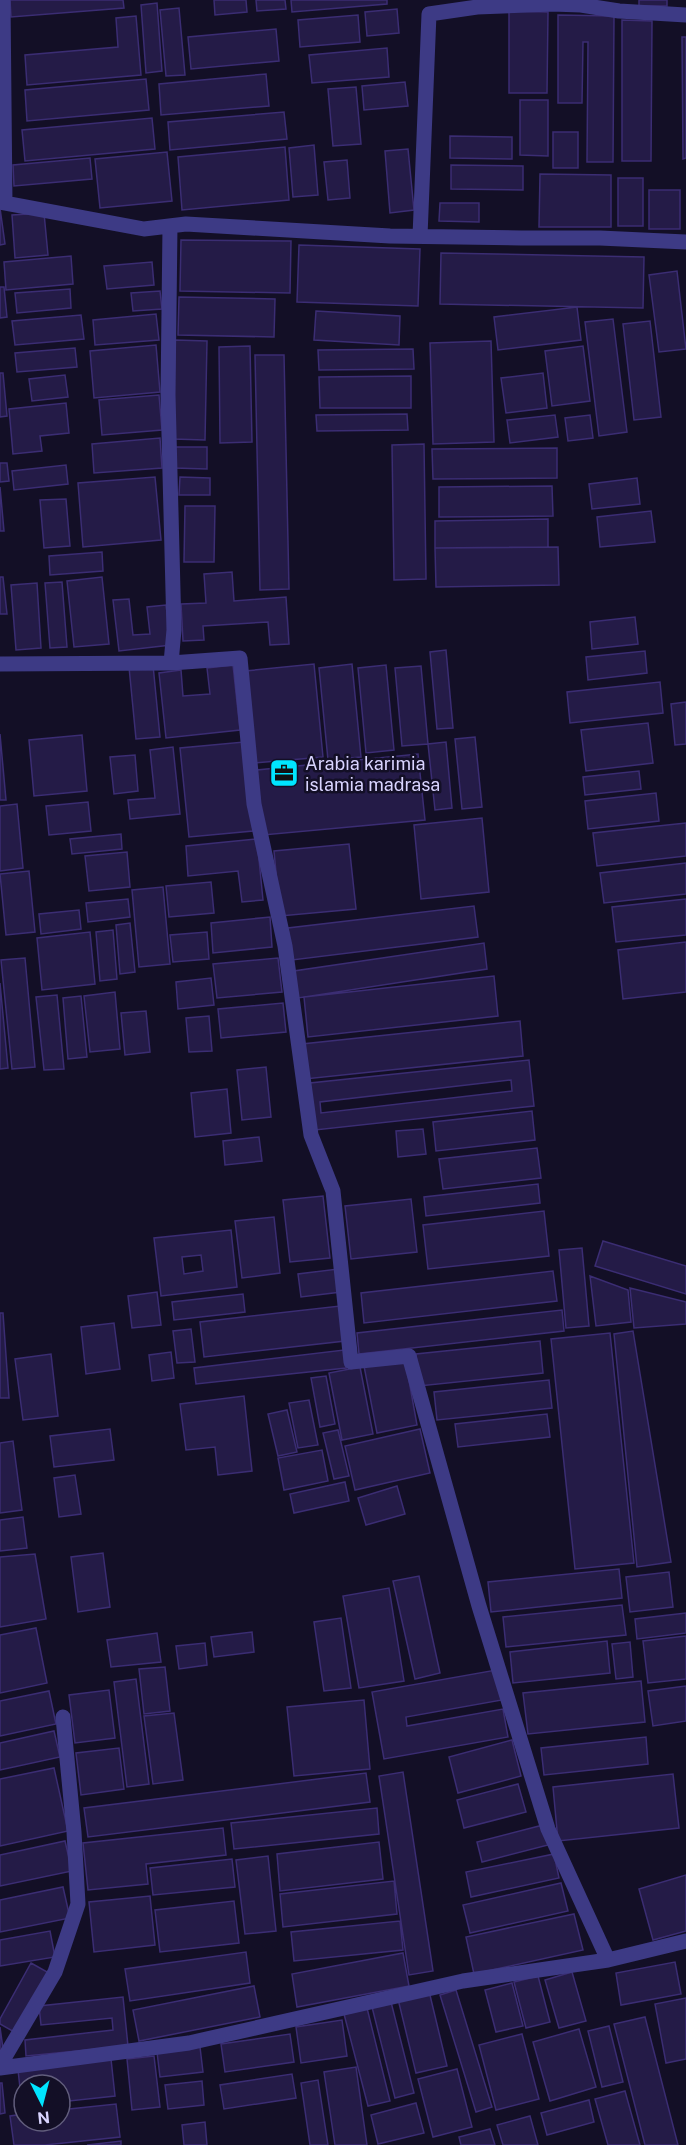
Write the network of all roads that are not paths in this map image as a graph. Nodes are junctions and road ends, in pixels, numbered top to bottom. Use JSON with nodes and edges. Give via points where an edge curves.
{"nodes":[{"id":1,"x":3,"y":0,"type":"edge"},
{"id":2,"x":686,"y":15,"type":"edge"},
{"id":3,"x":2,"y":202,"type":"edge"},
{"id":4,"x":170,"y":226,"type":"junction"},
{"id":5,"x":420,"y":236,"type":"junction"},
{"id":6,"x":686,"y":242,"type":"edge"},
{"id":7,"x":171,"y":663,"type":"junction"},
{"id":8,"x":0,"y":664,"type":"edge"},
{"id":9,"x":63,"y":1717,"type":"dead end"},
{"id":10,"x":686,"y":1941,"type":"edge"},
{"id":11,"x":608,"y":1960,"type":"junction"},
{"id":12,"x":1,"y":2067,"type":"edge"}],
"edges":[{"from":1,"to":3,"type":"street"},
{"from":2,"to":5,"type":"street","via":[[552,4],[477,7],[429,14]]},
{"from":3,"to":4,"type":"street","via":[[144,229]]},
{"from":4,"to":5,"type":"street"},
{"from":4,"to":7,"type":"street","via":[[168,394],[174,630]]},
{"from":5,"to":6,"type":"street"},
{"from":7,"to":8,"type":"street"},
{"from":7,"to":11,"type":"street","via":[[240,658],[254,804],[285,946],[311,1135],[333,1191],[351,1362],[410,1356],[479,1606],[548,1829]]},
{"from":9,"to":12,"type":"street","via":[[78,1904],[55,1972]]},
{"from":10,"to":11,"type":"street"},
{"from":11,"to":12,"type":"street","via":[[463,1981],[189,2043]]}]}
